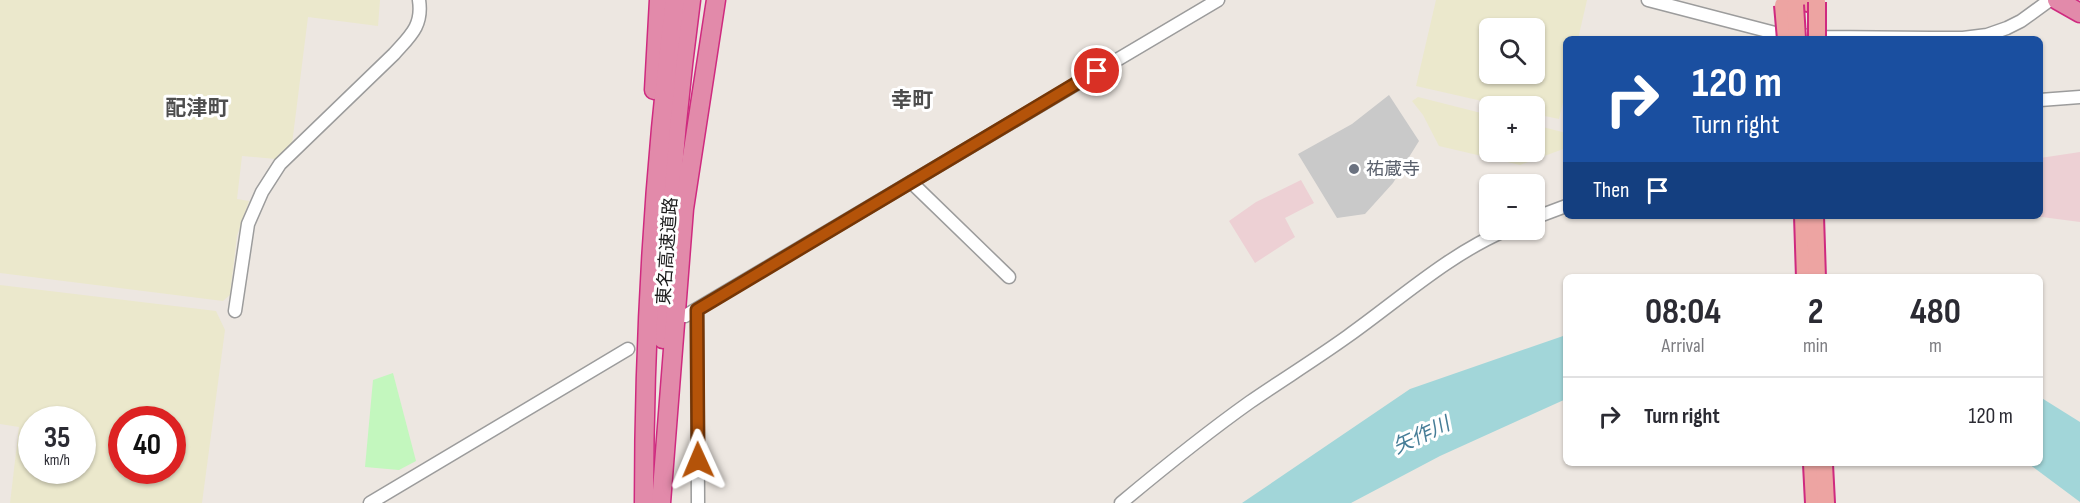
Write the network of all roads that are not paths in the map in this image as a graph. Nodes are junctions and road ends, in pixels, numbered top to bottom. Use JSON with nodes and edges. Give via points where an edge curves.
{"nodes":[{"id":1,"x":419,"y":0,"type":"edge"},
{"id":2,"x":658,"y":0,"type":"edge"},
{"id":3,"x":675,"y":0,"type":"edge"},
{"id":4,"x":691,"y":0,"type":"edge"},
{"id":5,"x":716,"y":0,"type":"edge"},
{"id":6,"x":1218,"y":0,"type":"edge"},
{"id":7,"x":1648,"y":0,"type":"edge"},
{"id":8,"x":2050,"y":0,"type":"edge"},
{"id":9,"x":2057,"y":0,"type":"edge"},
{"id":10,"x":1801,"y":2,"type":"edge"},
{"id":11,"x":2080,"y":13,"type":"edge"},
{"id":12,"x":1787,"y":36,"type":"edge"},
{"id":13,"x":1797,"y":36,"type":"edge"},
{"id":14,"x":1804,"y":36,"type":"edge"},
{"id":15,"x":1808,"y":36,"type":"edge"},
{"id":16,"x":1816,"y":36,"type":"edge"},
{"id":17,"x":1979,"y":36,"type":"edge"},
{"id":18,"x":2080,"y":97,"type":"edge"},
{"id":19,"x":2043,"y":100,"type":"edge"},
{"id":20,"x":911,"y":182,"type":"junction"},
{"id":21,"x":1563,"y":207,"type":"edge"},
{"id":22,"x":1545,"y":214,"type":"edge"},
{"id":23,"x":1803,"y":219,"type":"edge"},
{"id":24,"x":1815,"y":219,"type":"edge"},
{"id":25,"x":1485,"y":240,"type":"edge"},
{"id":26,"x":1805,"y":274,"type":"edge"},
{"id":27,"x":1817,"y":274,"type":"edge"},
{"id":28,"x":1009,"y":277,"type":"dead end"},
{"id":29,"x":649,"y":284,"type":"junction"},
{"id":30,"x":697,"y":310,"type":"junction"},
{"id":31,"x":235,"y":311,"type":"dead end"},
{"id":32,"x":685,"y":316,"type":"dead end"},
{"id":33,"x":628,"y":350,"type":"dead end"},
{"id":34,"x":1812,"y":466,"type":"edge"},
{"id":35,"x":1824,"y":466,"type":"edge"},
{"id":36,"x":370,"y":503,"type":"edge"},
{"id":37,"x":644,"y":503,"type":"edge"},
{"id":38,"x":661,"y":503,"type":"edge"},
{"id":39,"x":698,"y":503,"type":"edge"},
{"id":40,"x":1121,"y":503,"type":"edge"},
{"id":41,"x":1814,"y":503,"type":"edge"},
{"id":42,"x":1826,"y":503,"type":"edge"}],
"edges":[{"from":1,"to":31,"type":"street","via":[[420,16],[412,34],[280,164],[262,192],[248,224]]},
{"from":2,"to":29,"type":"highway"},
{"from":3,"to":29,"type":"highway","name":"東名高速道路"},
{"from":4,"to":38,"type":"highway","name":"東名高速道路","via":[[664,284]]},
{"from":5,"to":38,"type":"highway","via":[[684,209]]},
{"from":6,"to":20,"type":"street"},
{"from":7,"to":14,"type":"street","via":[[1775,33]]},
{"from":8,"to":17,"type":"street","via":[[2021,21]]},
{"from":9,"to":11,"type":"highway"},
{"from":10,"to":12,"type":"highway","bridge":true},
{"from":10,"to":13,"type":"highway","bridge":true},
{"from":10,"to":15,"type":"highway"},
{"from":10,"to":16,"type":"highway","bridge":true},
{"from":18,"to":19,"type":"street"},
{"from":20,"to":28,"type":"street"},
{"from":20,"to":30,"type":"street"},
{"from":21,"to":22,"type":"street"},
{"from":23,"to":26,"type":"highway"},
{"from":24,"to":27,"type":"highway"},
{"from":25,"to":40,"type":"street","via":[[1449,261],[1341,342],[1207,434]]},
{"from":29,"to":37,"type":"highway","name":"東名高速道路"},
{"from":30,"to":32,"type":"street"},
{"from":30,"to":39,"type":"street"},
{"from":33,"to":36,"type":"street"},
{"from":34,"to":41,"type":"highway"},
{"from":35,"to":42,"type":"highway"}]}
